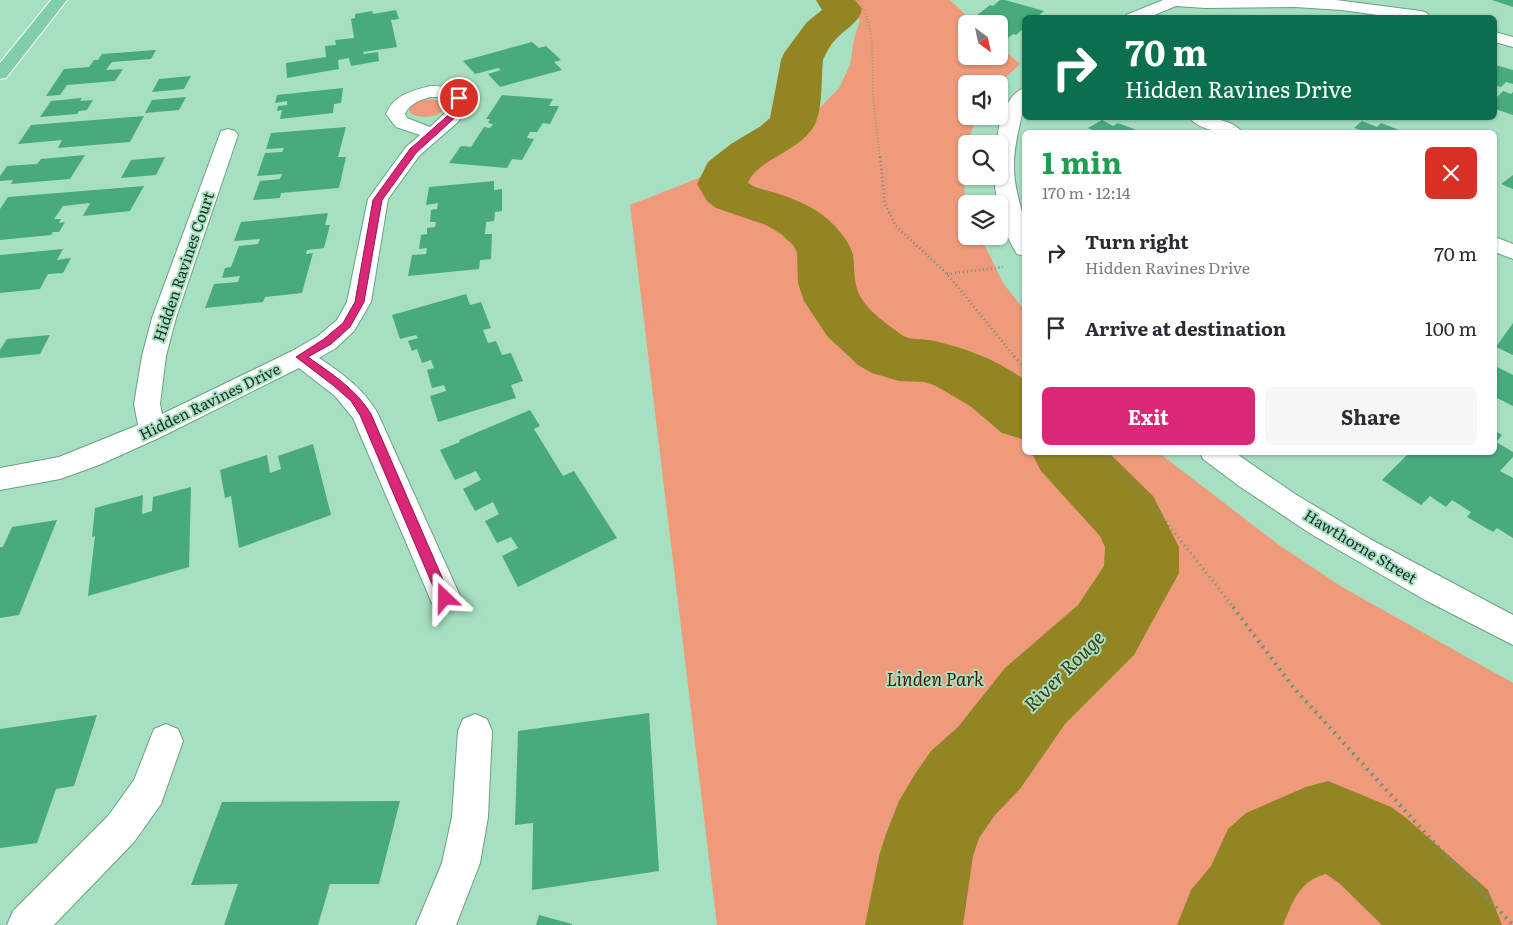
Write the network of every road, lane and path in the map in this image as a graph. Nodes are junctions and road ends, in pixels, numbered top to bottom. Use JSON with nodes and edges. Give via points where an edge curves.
{"nodes":[{"id":1,"x":59,"y":0,"type":"edge"},
{"id":2,"x":859,"y":0,"type":"edge"},
{"id":3,"x":1176,"y":0,"type":"edge"},
{"id":4,"x":1377,"y":0,"type":"edge"},
{"id":5,"x":1139,"y":15,"type":"edge"},
{"id":6,"x":1406,"y":15,"type":"edge"},
{"id":7,"x":1418,"y":15,"type":"edge"},
{"id":8,"x":1497,"y":38,"type":"edge"},
{"id":9,"x":1513,"y":42,"type":"edge"},
{"id":10,"x":0,"y":74,"type":"edge"},
{"id":11,"x":1022,"y":96,"type":"edge"},
{"id":12,"x":1204,"y":120,"type":"edge"},
{"id":13,"x":1228,"y":130,"type":"edge"},
{"id":14,"x":433,"y":133,"type":"dead end"},
{"id":15,"x":228,"y":135,"type":"dead end"},
{"id":16,"x":1022,"y":244,"type":"edge"},
{"id":17,"x":1497,"y":245,"type":"edge"},
{"id":18,"x":1513,"y":252,"type":"edge"},
{"id":19,"x":1005,"y":267,"type":"dead end"},
{"id":20,"x":947,"y":274,"type":"junction"},
{"id":21,"x":301,"y":357,"type":"junction"},
{"id":22,"x":1022,"y":365,"type":"edge"},
{"id":23,"x":152,"y":430,"type":"junction"},
{"id":24,"x":1104,"y":455,"type":"edge"},
{"id":25,"x":1217,"y":455,"type":"edge"},
{"id":26,"x":0,"y":479,"type":"edge"},
{"id":27,"x":445,"y":598,"type":"dead end"},
{"id":28,"x":1513,"y":631,"type":"edge"},
{"id":29,"x":475,"y":731,"type":"dead end"},
{"id":30,"x":166,"y":742,"type":"dead end"},
{"id":31,"x":27,"y":925,"type":"edge"},
{"id":32,"x":436,"y":925,"type":"edge"},
{"id":33,"x":1512,"y":925,"type":"edge"}],
"edges":[{"from":1,"to":10,"type":"main road"},
{"from":2,"to":20,"type":"path","via":[[868,16],[873,54],[873,92],[885,204],[896,226]]},
{"from":3,"to":5,"type":"street"},
{"from":3,"to":6,"type":"street","via":[[1196,3],[1296,2]]},
{"from":4,"to":7,"type":"street"},
{"from":8,"to":9,"type":"street"},
{"from":11,"to":16,"type":"street","via":[[1008,127],[1003,175]]},
{"from":12,"to":13,"type":"street"},
{"from":14,"to":21,"type":"street","name":"Hidden Ravines Drive","via":[[413,151],[378,200],[359,302],[346,325],[327,342]]},
{"from":15,"to":23,"type":"street","name":"Hidden Ravines Court","via":[[164,318],[154,356],[147,404]]},
{"from":17,"to":18,"type":"street"},
{"from":19,"to":20,"type":"path"},
{"from":20,"to":22,"type":"path"},
{"from":21,"to":23,"type":"street","name":"Hidden Ravines Drive"},
{"from":21,"to":27,"type":"street","via":[[344,388],[365,414]]},
{"from":23,"to":26,"type":"street","name":"Hidden Ravines Drive","via":[[60,468]]},
{"from":24,"to":33,"type":"path","via":[[1156,509],[1293,687]]},
{"from":25,"to":28,"type":"street","name":"Hawthorne Street","via":[[1288,504],[1402,574]]},
{"from":29,"to":32,"type":"street","via":[[470,816],[461,863]]},
{"from":30,"to":31,"type":"street","via":[[148,791],[121,829]]}]}
